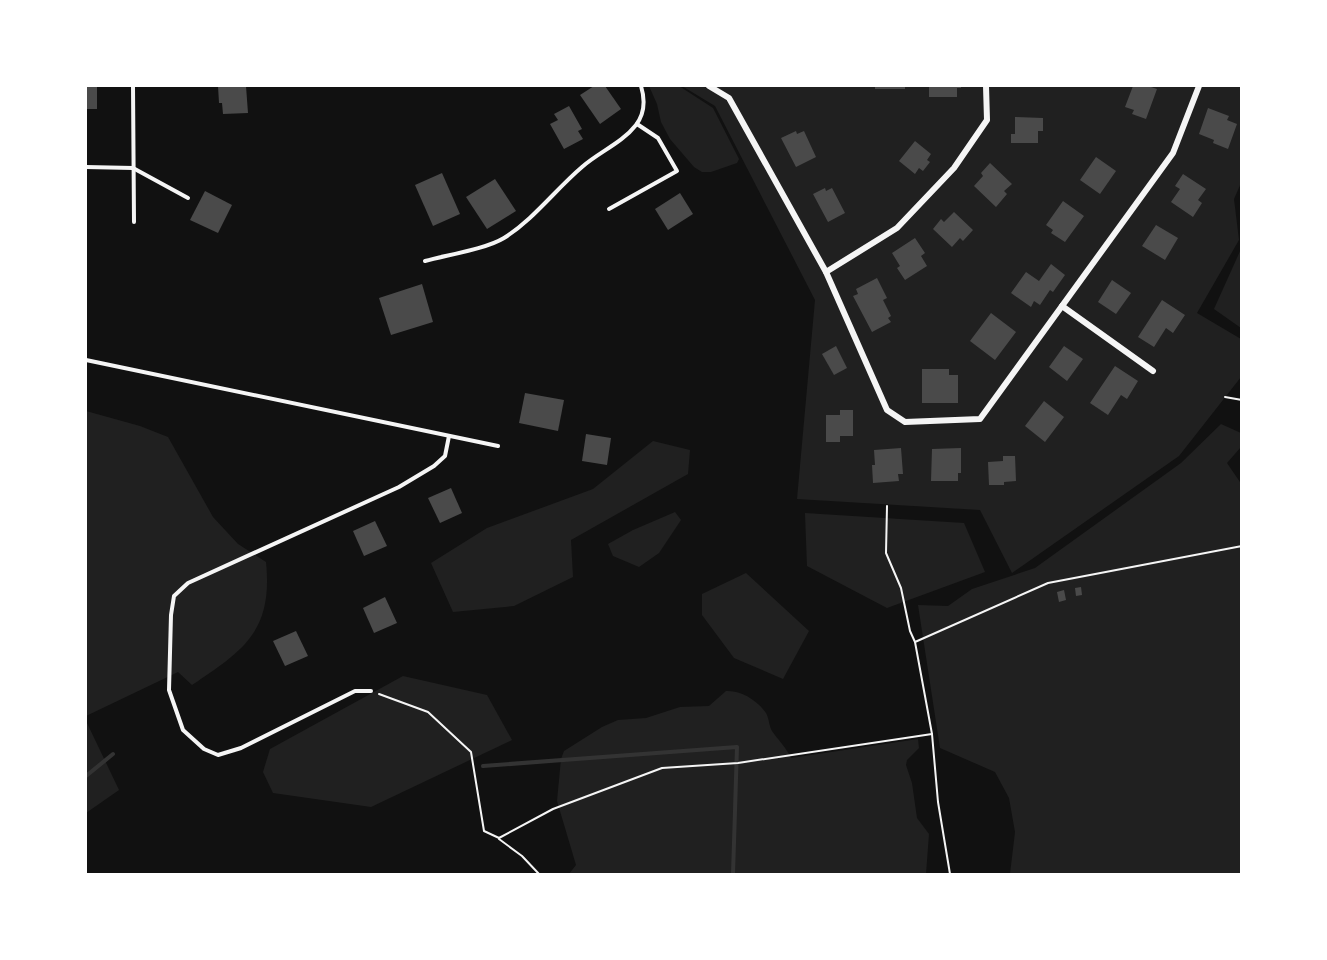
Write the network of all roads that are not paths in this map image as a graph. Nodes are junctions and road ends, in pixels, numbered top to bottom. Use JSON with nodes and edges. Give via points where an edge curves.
{"nodes":[{"id":1,"x":134,"y":86,"type":"edge"},
{"id":2,"x":641,"y":86,"type":"edge"},
{"id":3,"x":708,"y":86,"type":"edge"},
{"id":4,"x":986,"y":86,"type":"edge"},
{"id":5,"x":1199,"y":86,"type":"edge"},
{"id":6,"x":637,"y":124,"type":"junction"},
{"id":7,"x":86,"y":167,"type":"edge"},
{"id":8,"x":134,"y":168,"type":"junction"},
{"id":9,"x":188,"y":198,"type":"dead end"},
{"id":10,"x":609,"y":209,"type":"dead end"},
{"id":11,"x":134,"y":222,"type":"dead end"},
{"id":12,"x":425,"y":261,"type":"dead end"},
{"id":13,"x":826,"y":272,"type":"junction"},
{"id":14,"x":1062,"y":306,"type":"junction"},
{"id":15,"x":86,"y":360,"type":"edge"},
{"id":16,"x":1153,"y":371,"type":"dead end"},
{"id":17,"x":449,"y":436,"type":"junction"},
{"id":18,"x":498,"y":446,"type":"dead end"},
{"id":19,"x":371,"y":691,"type":"road end"}],
"edges":[{"from":1,"to":8,"type":"lane"},
{"from":2,"to":6,"type":"lane","via":[[644,106]]},
{"from":3,"to":13,"type":"street","via":[[729,98]]},
{"from":4,"to":13,"type":"street","via":[[987,120],[954,168],[897,228]]},
{"from":5,"to":14,"type":"street","via":[[1173,153]]},
{"from":6,"to":10,"type":"lane","via":[[658,138],[677,171]]},
{"from":6,"to":12,"type":"lane","via":[[583,166],[503,239]]},
{"from":7,"to":8,"type":"lane"},
{"from":8,"to":9,"type":"lane"},
{"from":8,"to":11,"type":"lane"},
{"from":13,"to":14,"type":"street","via":[[887,410],[905,422],[980,419]]},
{"from":14,"to":16,"type":"street"},
{"from":15,"to":17,"type":"lane"},
{"from":17,"to":18,"type":"lane"},
{"from":17,"to":19,"type":"lane","via":[[445,456],[417,477],[188,583],[174,596],[169,690],[183,730],[204,749],[218,755],[241,748],[355,691]]}]}
